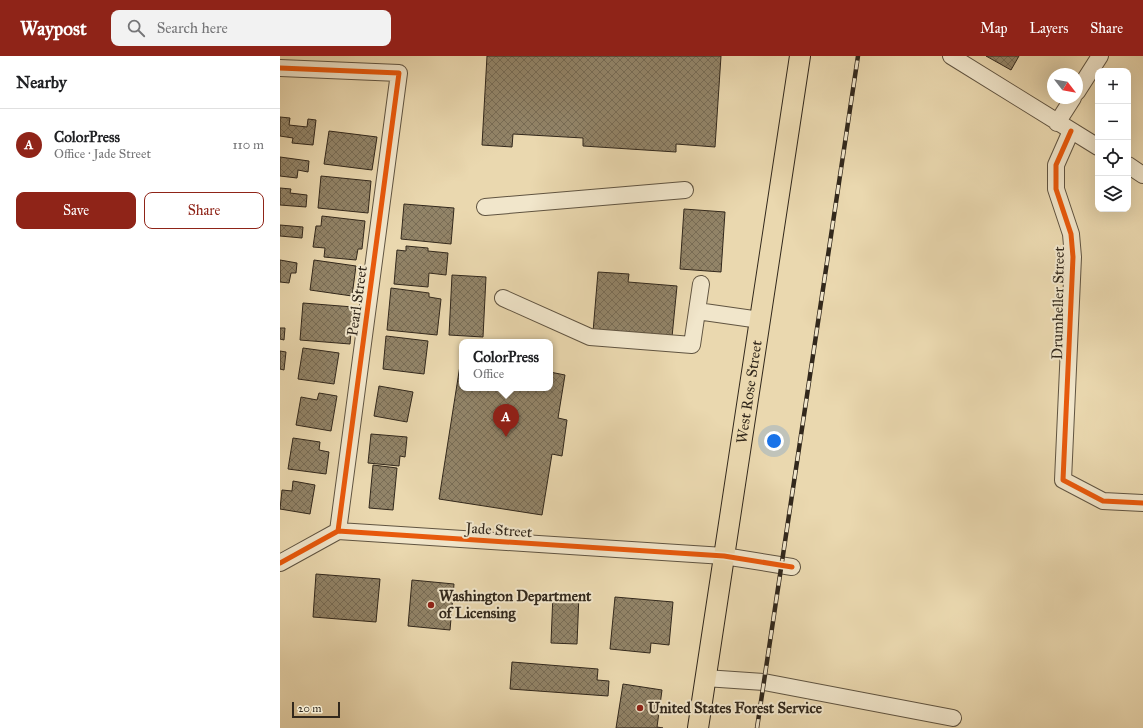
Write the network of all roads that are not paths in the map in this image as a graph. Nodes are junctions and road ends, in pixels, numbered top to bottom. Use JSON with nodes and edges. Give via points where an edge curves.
{"nodes":[{"id":1,"x":800,"y":56,"type":"edge"},
{"id":2,"x":951,"y":56,"type":"edge"},
{"id":3,"x":1100,"y":56,"type":"edge"},
{"id":4,"x":280,"y":68,"type":"edge"},
{"id":5,"x":1083,"y":83,"type":"edge"},
{"id":6,"x":1069,"y":104,"type":"edge"},
{"id":7,"x":1057,"y":123,"type":"junction"},
{"id":8,"x":1071,"y":131,"type":"junction"},
{"id":9,"x":1095,"y":145,"type":"edge"},
{"id":10,"x":1131,"y":167,"type":"edge"},
{"id":11,"x":1143,"y":174,"type":"edge"},
{"id":12,"x":685,"y":190,"type":"dead end"},
{"id":13,"x":485,"y":207,"type":"dead end"},
{"id":14,"x":701,"y":284,"type":"dead end"},
{"id":15,"x":503,"y":298,"type":"dead end"},
{"id":16,"x":697,"y":311,"type":"junction"},
{"id":17,"x":760,"y":320,"type":"junction"},
{"id":18,"x":1143,"y":503,"type":"edge"},
{"id":19,"x":338,"y":532,"type":"junction"},
{"id":20,"x":724,"y":556,"type":"junction"},
{"id":21,"x":280,"y":563,"type":"edge"},
{"id":22,"x":792,"y":567,"type":"dead end"},
{"id":23,"x":705,"y":678,"type":"junction"},
{"id":24,"x":953,"y":718,"type":"dead end"},
{"id":25,"x":698,"y":728,"type":"edge"}],
"edges":[{"from":1,"to":17,"type":"main road","name":"West Rose Street"},
{"from":2,"to":7,"type":"street"},
{"from":3,"to":5,"type":"street"},
{"from":4,"to":19,"type":"street","name":"Pearl Street","via":[[400,73]]},
{"from":6,"to":7,"type":"street"},
{"from":7,"to":8,"type":"street"},
{"from":8,"to":9,"type":"street"},
{"from":8,"to":18,"type":"street","name":"Drumheller Street","via":[[1056,165],[1056,190],[1071,234],[1073,257],[1063,480],[1102,501]]},
{"from":10,"to":11,"type":"street"},
{"from":12,"to":13,"type":"street"},
{"from":14,"to":16,"type":"street"},
{"from":15,"to":16,"type":"street","via":[[590,337],[692,345]]},
{"from":16,"to":17,"type":"street"},
{"from":17,"to":20,"type":"main road","name":"West Rose Street"},
{"from":19,"to":20,"type":"street","name":"Jade Street"},
{"from":19,"to":21,"type":"street"},
{"from":20,"to":22,"type":"street","name":"Jade Street"},
{"from":20,"to":23,"type":"main road","name":"West Rose Street"},
{"from":23,"to":24,"type":"street","via":[[764,682]]},
{"from":23,"to":25,"type":"main road","name":"West Rose Street"}]}
